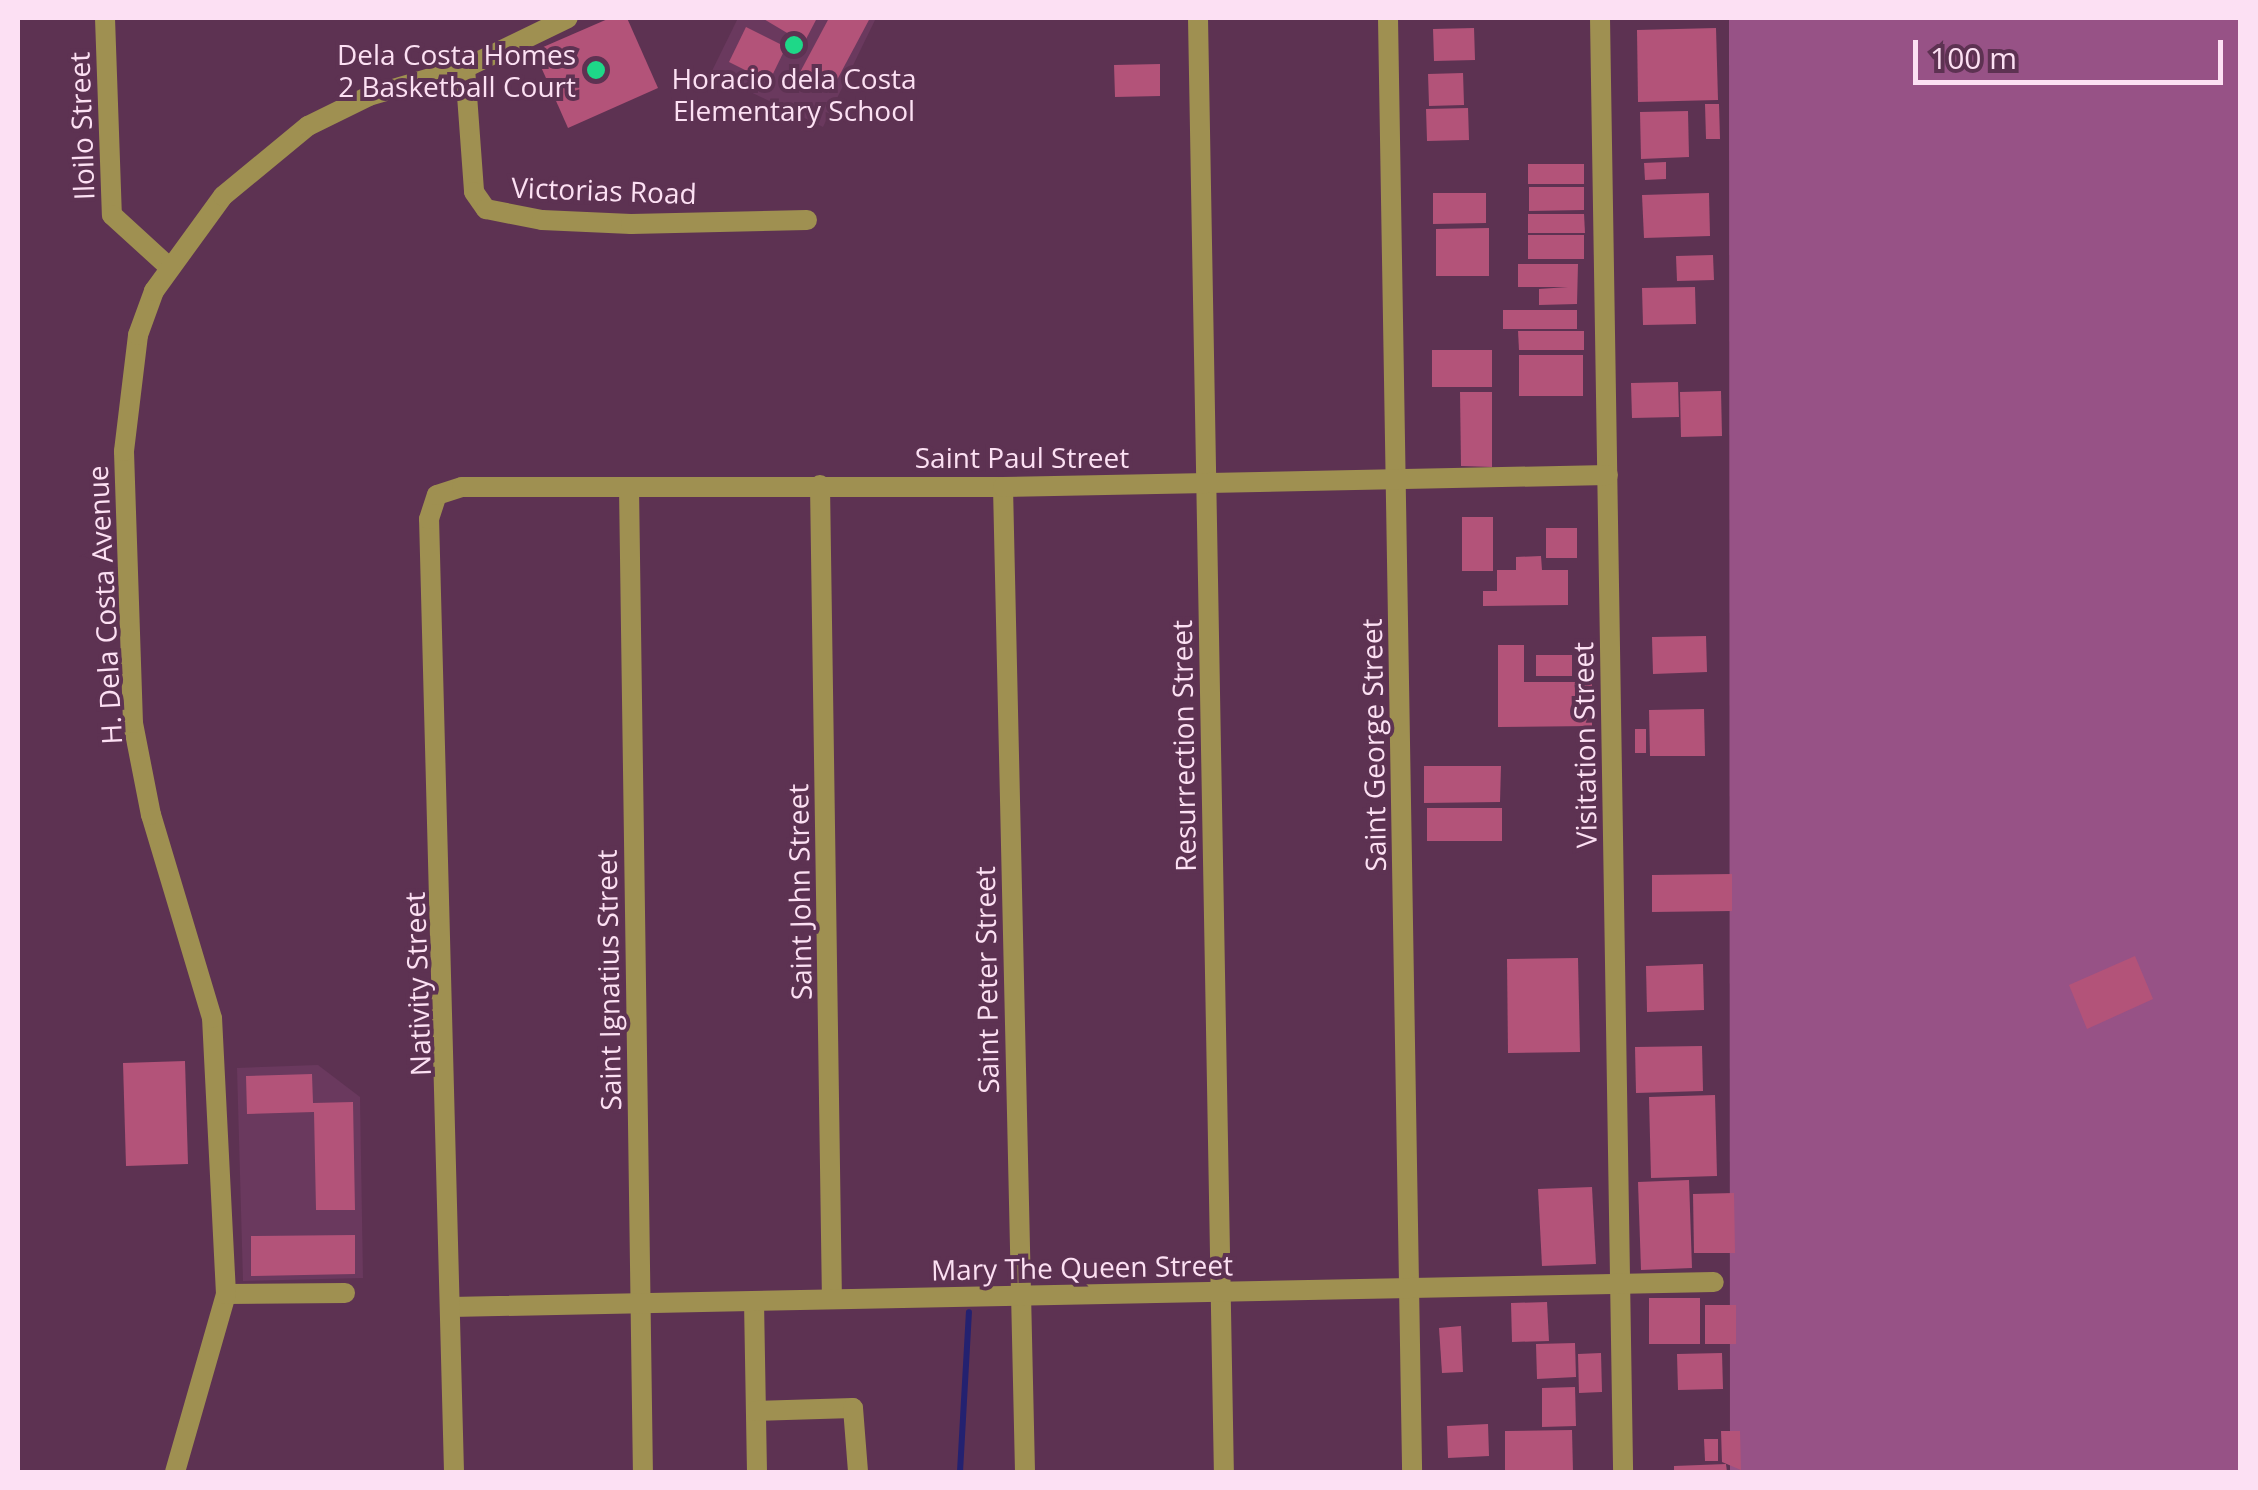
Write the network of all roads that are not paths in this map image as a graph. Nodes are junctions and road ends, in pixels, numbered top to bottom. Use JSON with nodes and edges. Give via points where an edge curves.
{"nodes":[{"id":1,"x":105,"y":18,"type":"edge"},
{"id":2,"x":568,"y":18,"type":"edge"},
{"id":3,"x":1198,"y":18,"type":"edge"},
{"id":4,"x":1388,"y":18,"type":"edge"},
{"id":5,"x":1600,"y":18,"type":"edge"},
{"id":6,"x":465,"y":68,"type":"junction"},
{"id":7,"x":807,"y":220,"type":"dead end"},
{"id":8,"x":170,"y":267,"type":"junction"},
{"id":9,"x":1608,"y":475,"type":"junction"},
{"id":10,"x":1396,"y":479,"type":"junction"},
{"id":11,"x":1206,"y":483,"type":"junction"},
{"id":12,"x":820,"y":484,"type":"junction"},
{"id":13,"x":629,"y":487,"type":"junction"},
{"id":14,"x":1003,"y":487,"type":"junction"},
{"id":15,"x":437,"y":495,"type":"joint"},
{"id":16,"x":1714,"y":1282,"type":"dead end"},
{"id":17,"x":1620,"y":1284,"type":"junction"},
{"id":18,"x":1409,"y":1288,"type":"junction"},
{"id":19,"x":345,"y":1292,"type":"dead end"},
{"id":20,"x":1221,"y":1292,"type":"junction"},
{"id":21,"x":226,"y":1294,"type":"junction"},
{"id":22,"x":1021,"y":1296,"type":"junction"},
{"id":23,"x":832,"y":1300,"type":"junction"},
{"id":24,"x":754,"y":1301,"type":"junction"},
{"id":25,"x":640,"y":1303,"type":"junction"},
{"id":26,"x":451,"y":1307,"type":"junction"},
{"id":27,"x":756,"y":1411,"type":"junction"},
{"id":28,"x":175,"y":1472,"type":"edge"},
{"id":29,"x":454,"y":1472,"type":"edge"},
{"id":30,"x":643,"y":1472,"type":"edge"},
{"id":31,"x":757,"y":1472,"type":"edge"},
{"id":32,"x":858,"y":1472,"type":"edge"},
{"id":33,"x":1025,"y":1472,"type":"edge"},
{"id":34,"x":1224,"y":1472,"type":"edge"},
{"id":35,"x":1412,"y":1472,"type":"edge"},
{"id":36,"x":1624,"y":1472,"type":"edge"}],
"edges":[{"from":1,"to":8,"type":"street","name":"Iloilo Street","via":[[112,215]]},
{"from":2,"to":6,"type":"street","name":"H. Dela Costa Avenue"},
{"from":3,"to":11,"type":"street","name":"Resurrection Street"},
{"from":4,"to":10,"type":"street","name":"Saint George Street"},
{"from":5,"to":9,"type":"street","name":"Visitation Street"},
{"from":6,"to":7,"type":"street","name":"Victorias Road","via":[[474,192],[486,210],[630,224]]},
{"from":6,"to":8,"type":"street","name":"H. Dela Costa Avenue","via":[[321,118],[223,196]]},
{"from":8,"to":21,"type":"street","name":"H. Dela Costa Avenue","via":[[138,335],[125,408],[134,723],[151,816],[212,1018]]},
{"from":9,"to":10,"type":"street","name":"Saint Paul Street"},
{"from":9,"to":17,"type":"street","name":"Visitation Street"},
{"from":10,"to":11,"type":"street","name":"Saint Paul Street"},
{"from":10,"to":18,"type":"street","name":"Saint George Street"},
{"from":11,"to":14,"type":"street","name":"Saint Paul Street"},
{"from":11,"to":20,"type":"street","name":"Resurrection Street"},
{"from":12,"to":13,"type":"street","name":"Saint Paul Street"},
{"from":12,"to":14,"type":"street","name":"Saint Paul Street"},
{"from":12,"to":23,"type":"street","name":"Saint John Street"},
{"from":13,"to":15,"type":"street","name":"Saint Paul Street","via":[[462,486]]},
{"from":13,"to":25,"type":"street","name":"Saint Ignatius Street"},
{"from":14,"to":22,"type":"street","name":"Saint Peter Street"},
{"from":15,"to":26,"type":"street","name":"Nativity Street","via":[[429,519]]},
{"from":16,"to":17,"type":"street","name":"Mary The Queen Street"},
{"from":17,"to":18,"type":"street","name":"Mary The Queen Street"},
{"from":17,"to":36,"type":"street","name":"Visitation Street"},
{"from":18,"to":20,"type":"street","name":"Mary The Queen Street"},
{"from":18,"to":35,"type":"street","name":"Saint George Street"},
{"from":19,"to":21,"type":"street"},
{"from":20,"to":22,"type":"street","name":"Mary The Queen Street"},
{"from":20,"to":34,"type":"street","name":"Resurrection Street"},
{"from":21,"to":28,"type":"street","name":"H. Dela Costa Avenue"},
{"from":22,"to":23,"type":"street","name":"Mary The Queen Street"},
{"from":22,"to":33,"type":"street","name":"Saint Peter Street"},
{"from":23,"to":24,"type":"street","name":"Mary The Queen Street"},
{"from":24,"to":25,"type":"street","name":"Mary The Queen Street"},
{"from":24,"to":27,"type":"street"},
{"from":25,"to":26,"type":"street","name":"Mary The Queen Street"},
{"from":25,"to":30,"type":"street","name":"Saint Ignatius Street"},
{"from":26,"to":29,"type":"street","name":"Nativity Street"},
{"from":27,"to":31,"type":"street"},
{"from":27,"to":32,"type":"street","via":[[853,1408]]}]}
